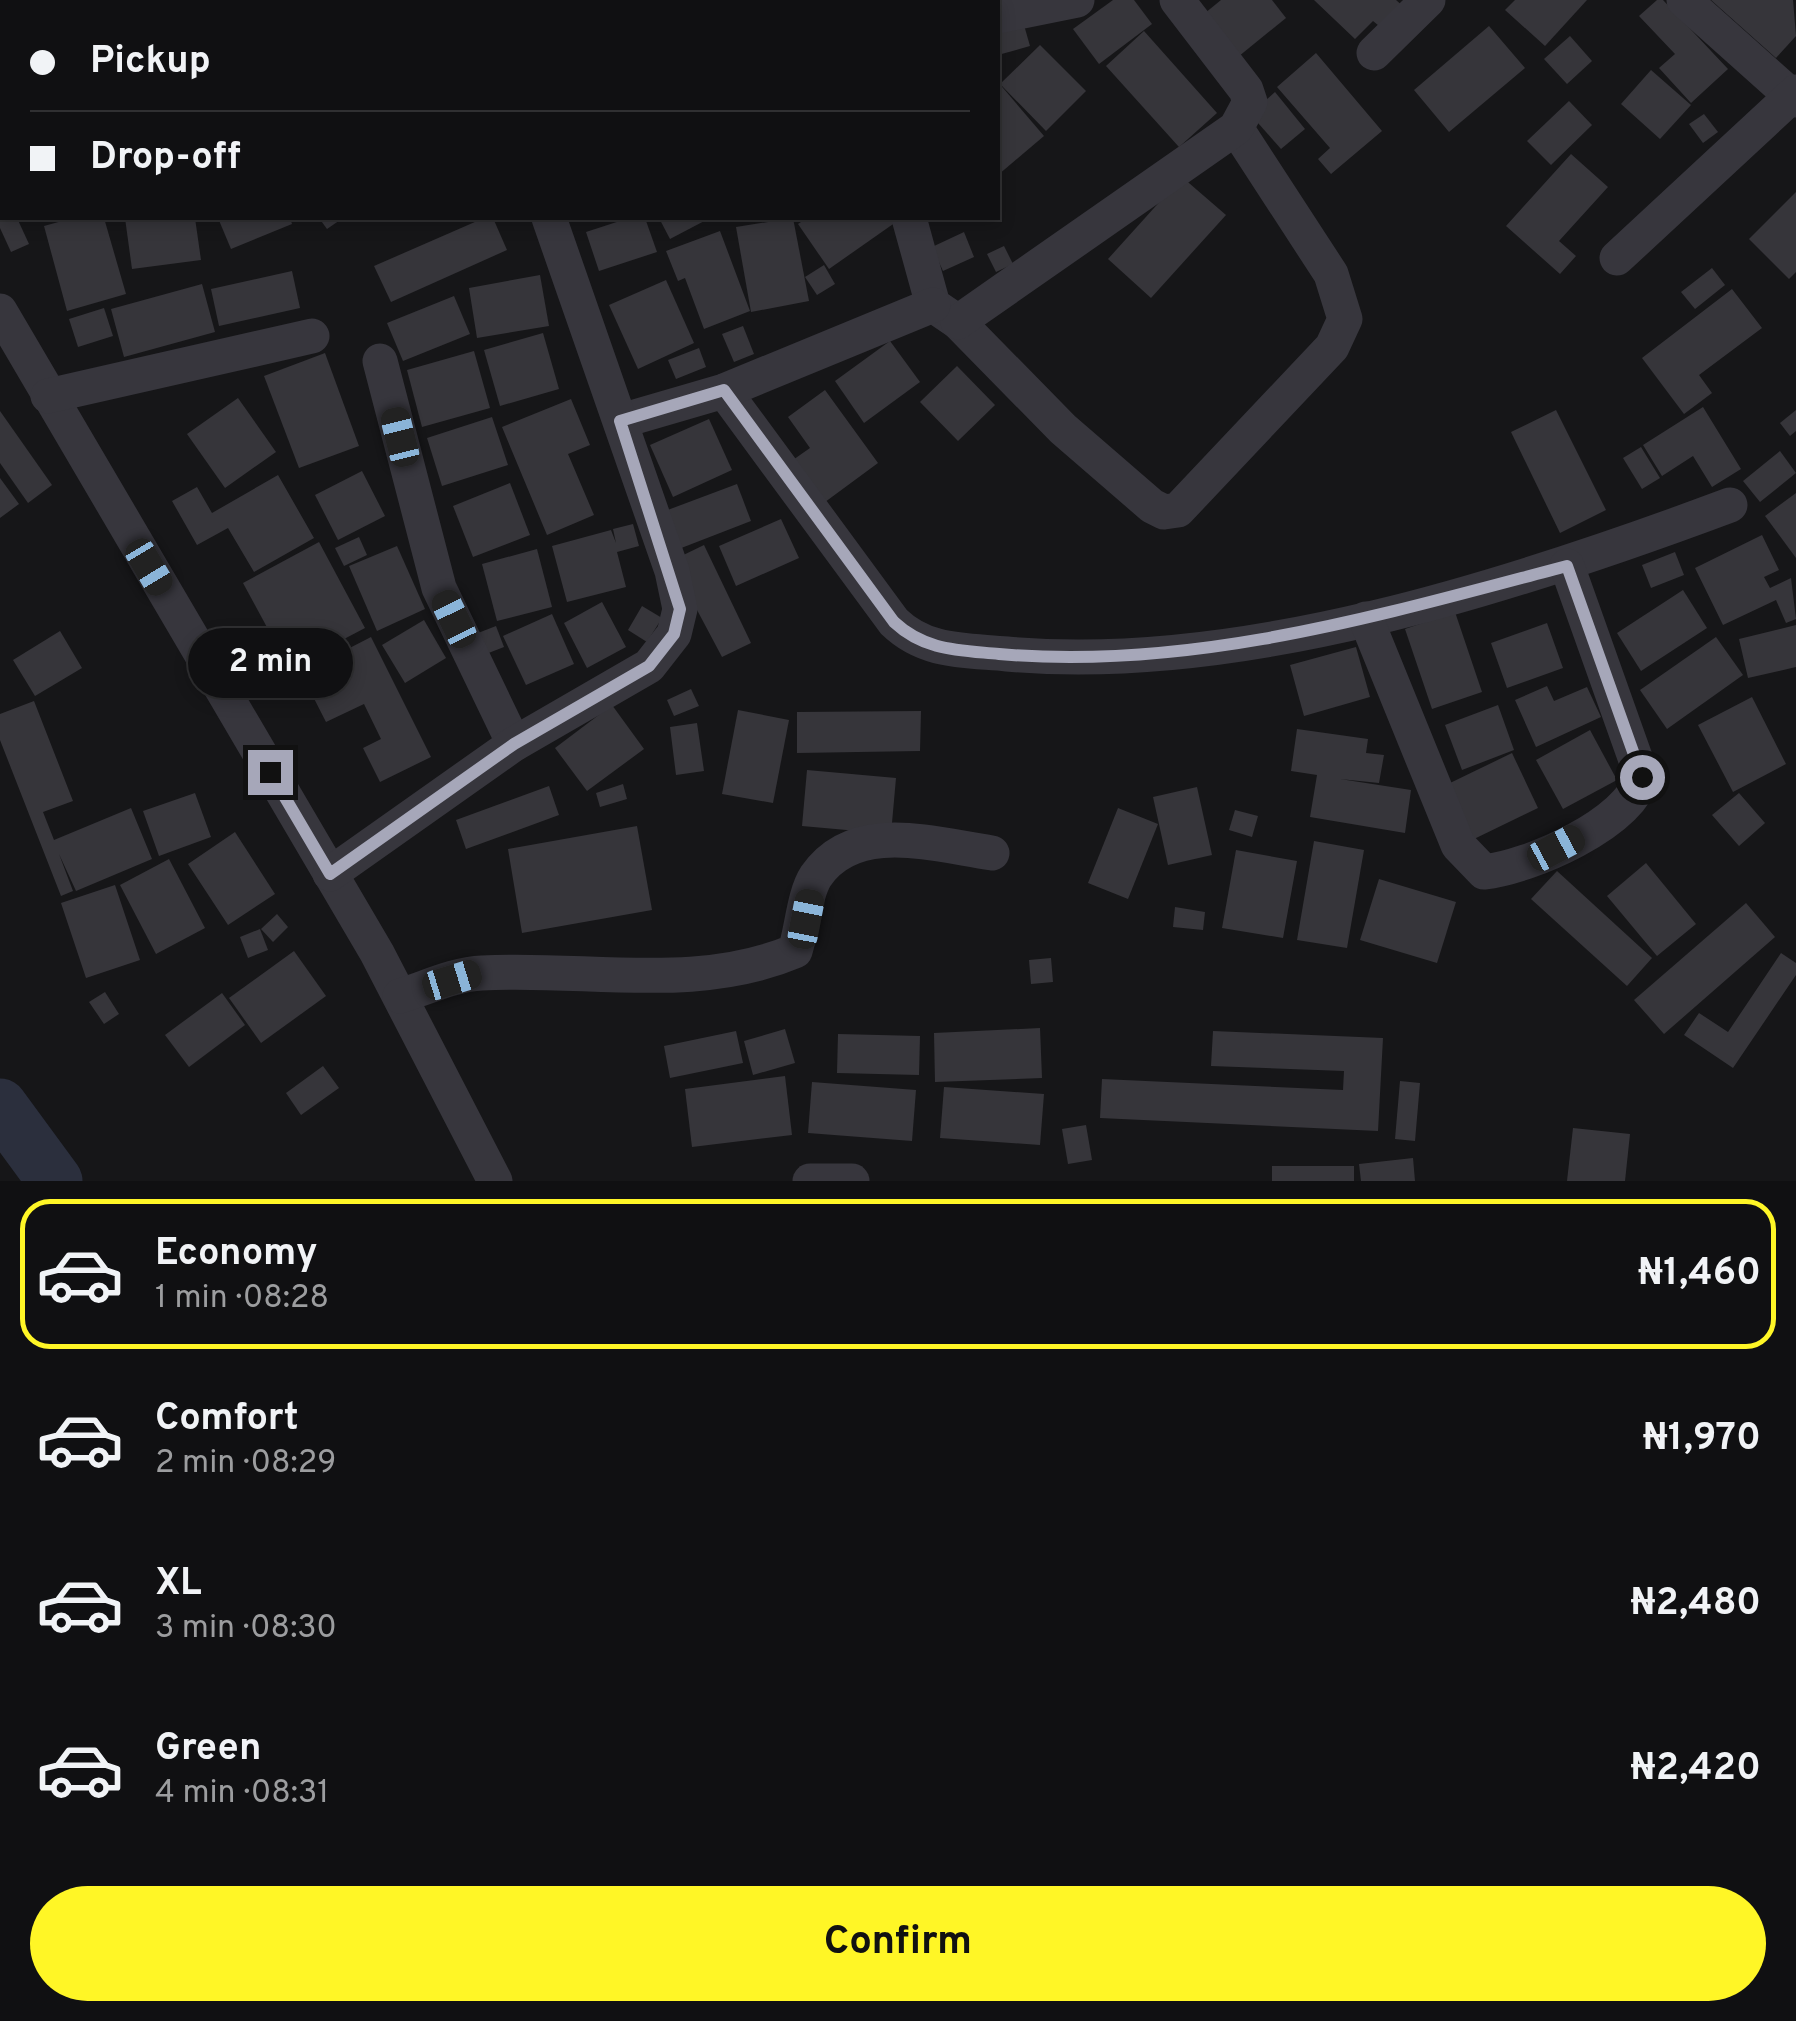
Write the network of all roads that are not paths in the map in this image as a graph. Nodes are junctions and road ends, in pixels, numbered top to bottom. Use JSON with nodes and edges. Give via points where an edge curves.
{"nodes":[{"id":1,"x":1077,"y":0,"type":"edge"},
{"id":2,"x":1176,"y":0,"type":"edge"},
{"id":3,"x":1428,"y":0,"type":"edge"},
{"id":4,"x":1684,"y":0,"type":"edge"},
{"id":5,"x":1000,"y":16,"type":"edge"},
{"id":6,"x":1374,"y":53,"type":"dead end"},
{"id":7,"x":1795,"y":96,"type":"edge"},
{"id":8,"x":1236,"y":128,"type":"junction"},
{"id":9,"x":550,"y":220,"type":"edge"},
{"id":10,"x":910,"y":220,"type":"edge"},
{"id":11,"x":1618,"y":258,"type":"dead end"},
{"id":12,"x":0,"y":311,"type":"edge"},
{"id":13,"x":946,"y":314,"type":"junction"},
{"id":14,"x":312,"y":336,"type":"dead end"},
{"id":15,"x":380,"y":361,"type":"dead end"},
{"id":16,"x":724,"y":390,"type":"junction"},
{"id":17,"x":48,"y":396,"type":"junction"},
{"id":18,"x":620,"y":421,"type":"junction"},
{"id":19,"x":1730,"y":506,"type":"dead end"},
{"id":20,"x":1567,"y":566,"type":"junction"},
{"id":21,"x":1366,"y":618,"type":"junction"},
{"id":22,"x":514,"y":744,"type":"junction"},
{"id":23,"x":992,"y":853,"type":"dead end"},
{"id":24,"x":330,"y":874,"type":"junction"},
{"id":25,"x":400,"y":996,"type":"junction"},
{"id":26,"x":495,"y":1181,"type":"edge"},
{"id":27,"x":810,"y":1181,"type":"edge"},
{"id":28,"x":852,"y":1181,"type":"edge"}],
"edges":[{"from":1,"to":5,"type":"street"},
{"from":2,"to":8,"type":"street","via":[[1246,90],[1250,102]]},
{"from":3,"to":6,"type":"street"},
{"from":4,"to":7,"type":"street"},
{"from":7,"to":11,"type":"street"},
{"from":8,"to":13,"type":"street"},
{"from":8,"to":13,"type":"street","via":[[1331,274],[1345,319],[1332,346],[1178,510],[1152,506]]},
{"from":9,"to":18,"type":"street"},
{"from":10,"to":13,"type":"street"},
{"from":12,"to":17,"type":"street"},
{"from":13,"to":16,"type":"street"},
{"from":14,"to":17,"type":"street"},
{"from":15,"to":22,"type":"street","via":[[440,588]]},
{"from":16,"to":18,"type":"street"},
{"from":16,"to":21,"type":"street","via":[[913,640],[937,648],[1086,659],[1212,647]]},
{"from":17,"to":24,"type":"street"},
{"from":18,"to":22,"type":"street","via":[[672,571],[680,609],[674,634],[649,666]]},
{"from":19,"to":20,"type":"street"},
{"from":20,"to":21,"type":"street"},
{"from":20,"to":21,"type":"street","via":[[1642,777],[1638,792],[1615,816],[1504,870],[1484,872],[1458,846]]},
{"from":22,"to":24,"type":"street"},
{"from":23,"to":25,"type":"street","via":[[884,838],[840,850],[814,878],[795,951],[763,965],[684,975],[478,973]]},
{"from":24,"to":25,"type":"street"},
{"from":25,"to":26,"type":"street"},
{"from":27,"to":28,"type":"street"}]}
